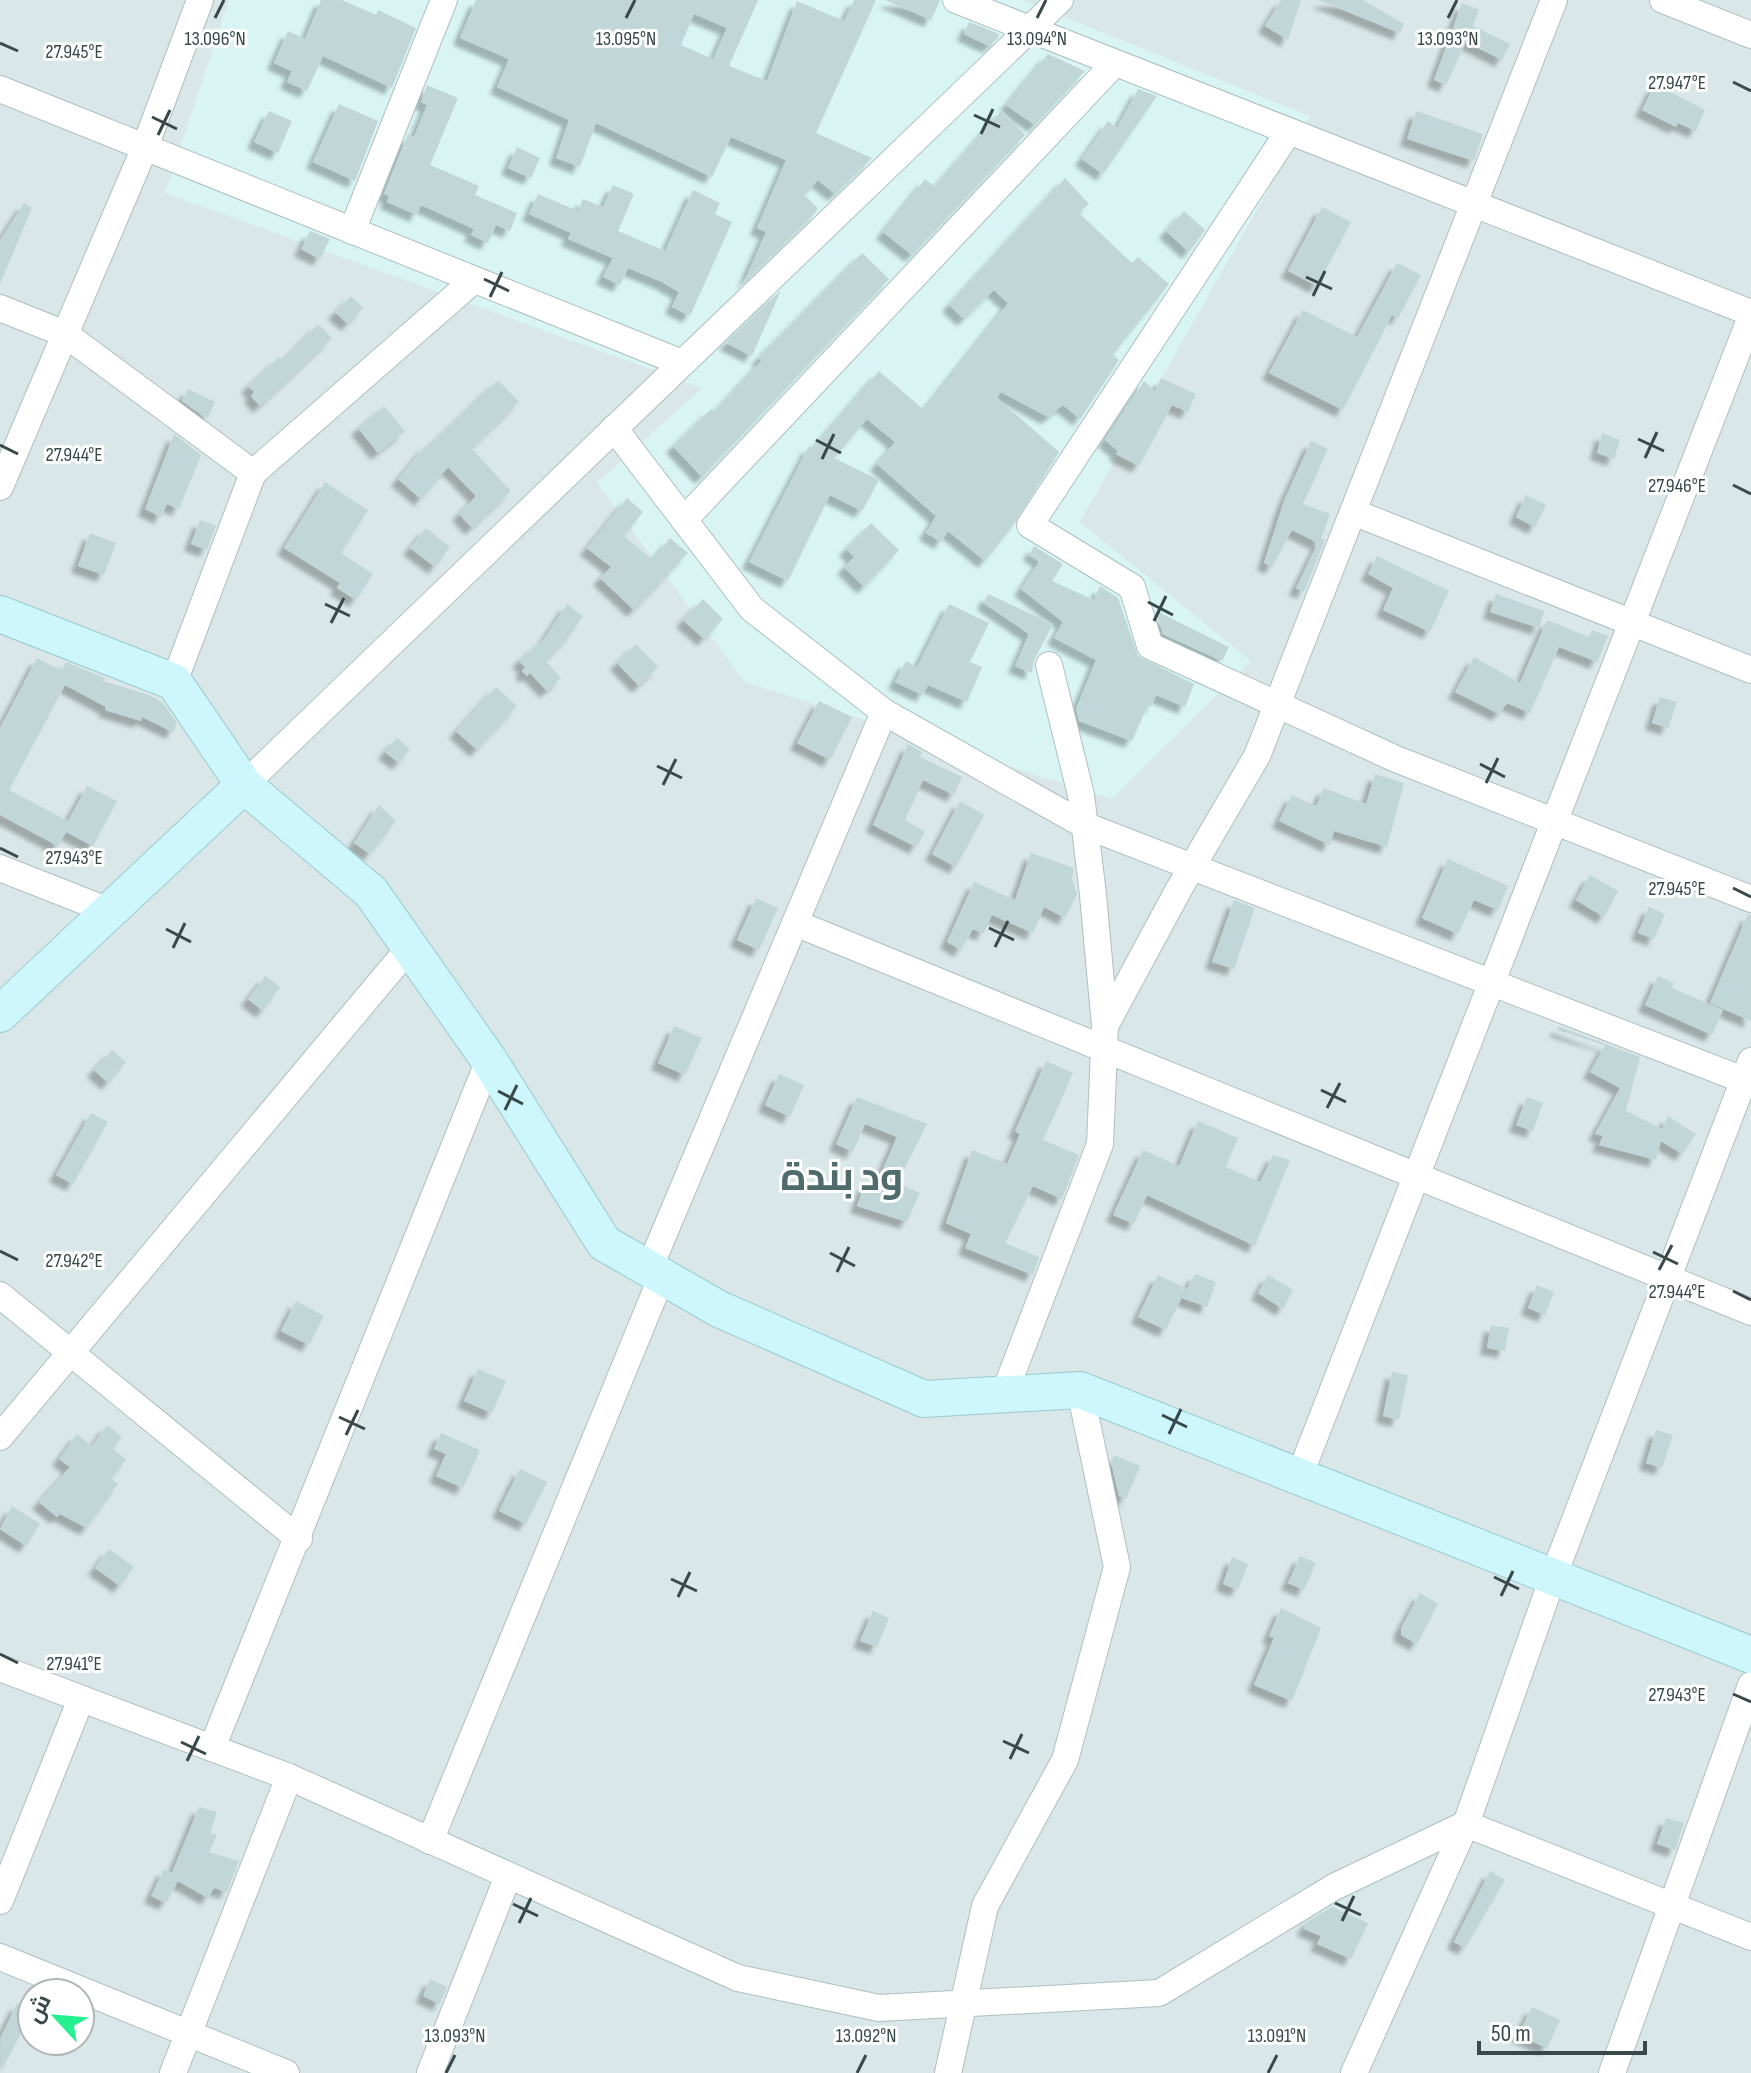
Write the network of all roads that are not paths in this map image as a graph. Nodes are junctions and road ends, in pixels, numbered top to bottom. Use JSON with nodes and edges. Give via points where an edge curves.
{"nodes":[{"id":1,"x":200,"y":0,"type":"edge"},
{"id":2,"x":444,"y":0,"type":"edge"},
{"id":3,"x":956,"y":0,"type":"edge"},
{"id":4,"x":1042,"y":0,"type":"edge"},
{"id":5,"x":1060,"y":0,"type":"edge"},
{"id":6,"x":1554,"y":0,"type":"edge"},
{"id":7,"x":1663,"y":0,"type":"edge"},
{"id":8,"x":1029,"y":30,"type":"junction"},
{"id":9,"x":1751,"y":35,"type":"edge"},
{"id":10,"x":1115,"y":63,"type":"junction"},
{"id":11,"x":0,"y":89,"type":"edge"},
{"id":12,"x":1289,"y":131,"type":"junction"},
{"id":13,"x":145,"y":147,"type":"junction"},
{"id":14,"x":1472,"y":203,"type":"junction"},
{"id":15,"x":352,"y":231,"type":"junction"},
{"id":16,"x":474,"y":280,"type":"junction"},
{"id":17,"x":0,"y":308,"type":"edge"},
{"id":18,"x":1751,"y":315,"type":"edge"},
{"id":19,"x":65,"y":334,"type":"junction"},
{"id":20,"x":682,"y":363,"type":"junction"},
{"id":21,"x":614,"y":428,"type":"junction"},
{"id":22,"x":253,"y":473,"type":"junction"},
{"id":23,"x":0,"y":487,"type":"edge"},
{"id":24,"x":1353,"y":512,"type":"junction"},
{"id":25,"x":684,"y":520,"type":"junction"},
{"id":26,"x":0,"y":614,"type":"edge"},
{"id":27,"x":1632,"y":623,"type":"junction"},
{"id":28,"x":1049,"y":665,"type":"dead end"},
{"id":29,"x":1751,"y":670,"type":"edge"},
{"id":30,"x":174,"y":682,"type":"junction"},
{"id":31,"x":1279,"y":705,"type":"junction"},
{"id":32,"x":884,"y":712,"type":"junction"},
{"id":33,"x":244,"y":785,"type":"junction"},
{"id":34,"x":1555,"y":821,"type":"junction"},
{"id":35,"x":1084,"y":825,"type":"junction"},
{"id":36,"x":1192,"y":867,"type":"junction"},
{"id":37,"x":0,"y":868,"type":"edge"},
{"id":38,"x":1751,"y":899,"type":"edge"},
{"id":39,"x":109,"y":911,"type":"junction"},
{"id":40,"x":795,"y":923,"type":"junction"},
{"id":41,"x":410,"y":947,"type":"junction"},
{"id":42,"x":1491,"y":983,"type":"junction"},
{"id":43,"x":0,"y":1014,"type":"edge"},
{"id":44,"x":1104,"y":1037,"type":"junction"},
{"id":45,"x":489,"y":1060,"type":"junction"},
{"id":46,"x":1748,"y":1075,"type":"edge"},
{"id":47,"x":1416,"y":1175,"type":"junction"},
{"id":48,"x":655,"y":1273,"type":"junction"},
{"id":49,"x":1668,"y":1278,"type":"junction"},
{"id":50,"x":0,"y":1295,"type":"edge"},
{"id":51,"x":1751,"y":1312,"type":"edge"},
{"id":52,"x":72,"y":1351,"type":"junction"},
{"id":53,"x":1080,"y":1390,"type":"junction"},
{"id":54,"x":1004,"y":1394,"type":"junction"},
{"id":55,"x":0,"y":1437,"type":"edge"},
{"id":56,"x":1299,"y":1477,"type":"junction"},
{"id":57,"x":299,"y":1539,"type":"junction"},
{"id":58,"x":1553,"y":1577,"type":"junction"},
{"id":59,"x":1751,"y":1655,"type":"edge"},
{"id":60,"x":0,"y":1668,"type":"edge"},
{"id":61,"x":1751,"y":1685,"type":"edge"},
{"id":62,"x":81,"y":1699,"type":"junction"},
{"id":63,"x":212,"y":1748,"type":"junction"},
{"id":64,"x":289,"y":1777,"type":"junction"},
{"id":65,"x":1466,"y":1824,"type":"junction"},
{"id":66,"x":430,"y":1841,"type":"junction"},
{"id":67,"x":508,"y":1876,"type":"junction"},
{"id":68,"x":0,"y":1901,"type":"edge"},
{"id":69,"x":1672,"y":1905,"type":"junction"},
{"id":70,"x":1751,"y":1937,"type":"edge"},
{"id":71,"x":0,"y":1957,"type":"edge"},
{"id":72,"x":962,"y":2003,"type":"junction"},
{"id":73,"x":189,"y":2033,"type":"junction"},
{"id":74,"x":173,"y":2073,"type":"edge"},
{"id":75,"x":286,"y":2073,"type":"edge"},
{"id":76,"x":430,"y":2073,"type":"edge"},
{"id":77,"x":948,"y":2073,"type":"edge"},
{"id":78,"x":1354,"y":2073,"type":"edge"},
{"id":79,"x":1612,"y":2073,"type":"edge"}],
"edges":[{"from":1,"to":13,"type":"street"},
{"from":2,"to":15,"type":"street"},
{"from":3,"to":8,"type":"street"},
{"from":4,"to":8,"type":"street"},
{"from":5,"to":8,"type":"street"},
{"from":6,"to":14,"type":"street"},
{"from":7,"to":9,"type":"street"},
{"from":8,"to":10,"type":"street"},
{"from":8,"to":20,"type":"street"},
{"from":10,"to":12,"type":"street"},
{"from":10,"to":25,"type":"street"},
{"from":11,"to":13,"type":"street"},
{"from":12,"to":14,"type":"street"},
{"from":12,"to":31,"type":"street","via":[[1030,525],[1132,587],[1150,646]]},
{"from":13,"to":15,"type":"street"},
{"from":13,"to":19,"type":"street"},
{"from":14,"to":18,"type":"street"},
{"from":14,"to":24,"type":"street"},
{"from":15,"to":16,"type":"street"},
{"from":16,"to":20,"type":"street"},
{"from":16,"to":22,"type":"street"},
{"from":17,"to":19,"type":"street"},
{"from":18,"to":27,"type":"street"},
{"from":19,"to":22,"type":"street"},
{"from":19,"to":23,"type":"street"},
{"from":20,"to":21,"type":"street"},
{"from":21,"to":25,"type":"street"},
{"from":21,"to":33,"type":"street"},
{"from":22,"to":30,"type":"street"},
{"from":24,"to":27,"type":"street"},
{"from":24,"to":31,"type":"street"},
{"from":25,"to":32,"type":"street","via":[[752,609]]},
{"from":26,"to":30,"type":"street"},
{"from":27,"to":29,"type":"street"},
{"from":27,"to":34,"type":"street"},
{"from":28,"to":35,"type":"street"},
{"from":30,"to":33,"type":"street"},
{"from":31,"to":34,"type":"street","via":[[1396,759]]},
{"from":31,"to":36,"type":"street","via":[[1257,756]]},
{"from":32,"to":35,"type":"street"},
{"from":32,"to":40,"type":"street"},
{"from":33,"to":39,"type":"street"},
{"from":33,"to":41,"type":"street","via":[[371,892]]},
{"from":34,"to":38,"type":"street"},
{"from":34,"to":42,"type":"street"},
{"from":35,"to":36,"type":"street"},
{"from":35,"to":44,"type":"street"},
{"from":36,"to":42,"type":"street"},
{"from":36,"to":44,"type":"street"},
{"from":37,"to":39,"type":"street"},
{"from":39,"to":43,"type":"street"},
{"from":40,"to":44,"type":"street"},
{"from":40,"to":48,"type":"street"},
{"from":41,"to":45,"type":"street"},
{"from":41,"to":52,"type":"street"},
{"from":42,"to":46,"type":"street"},
{"from":42,"to":47,"type":"street"},
{"from":44,"to":47,"type":"street"},
{"from":44,"to":54,"type":"street","via":[[1100,1144]]},
{"from":45,"to":48,"type":"street","via":[[604,1243]]},
{"from":45,"to":57,"type":"street"},
{"from":46,"to":49,"type":"street"},
{"from":47,"to":49,"type":"street"},
{"from":47,"to":56,"type":"street"},
{"from":48,"to":54,"type":"street","via":[[719,1309],[924,1399]]},
{"from":48,"to":66,"type":"street"},
{"from":49,"to":51,"type":"street"},
{"from":49,"to":58,"type":"street"},
{"from":50,"to":52,"type":"street"},
{"from":52,"to":55,"type":"street"},
{"from":52,"to":57,"type":"street"},
{"from":53,"to":54,"type":"street"},
{"from":53,"to":56,"type":"street"},
{"from":53,"to":72,"type":"street","via":[[1117,1567],[1065,1760],[985,1906]]},
{"from":56,"to":58,"type":"street"},
{"from":57,"to":63,"type":"street"},
{"from":58,"to":59,"type":"street"},
{"from":58,"to":65,"type":"street"},
{"from":60,"to":62,"type":"street"},
{"from":61,"to":69,"type":"street"},
{"from":62,"to":63,"type":"street"},
{"from":62,"to":68,"type":"street"},
{"from":63,"to":64,"type":"street"},
{"from":64,"to":66,"type":"street"},
{"from":64,"to":73,"type":"street"},
{"from":65,"to":69,"type":"street"},
{"from":65,"to":72,"type":"street","via":[[1334,1887],[1159,1993]]},
{"from":65,"to":78,"type":"street"},
{"from":66,"to":67,"type":"street"},
{"from":67,"to":72,"type":"street","via":[[738,1978],[879,2008]]},
{"from":67,"to":76,"type":"street"},
{"from":69,"to":70,"type":"street"},
{"from":69,"to":79,"type":"street"},
{"from":71,"to":73,"type":"street"},
{"from":72,"to":77,"type":"street"},
{"from":73,"to":74,"type":"street"},
{"from":73,"to":75,"type":"street"}]}
